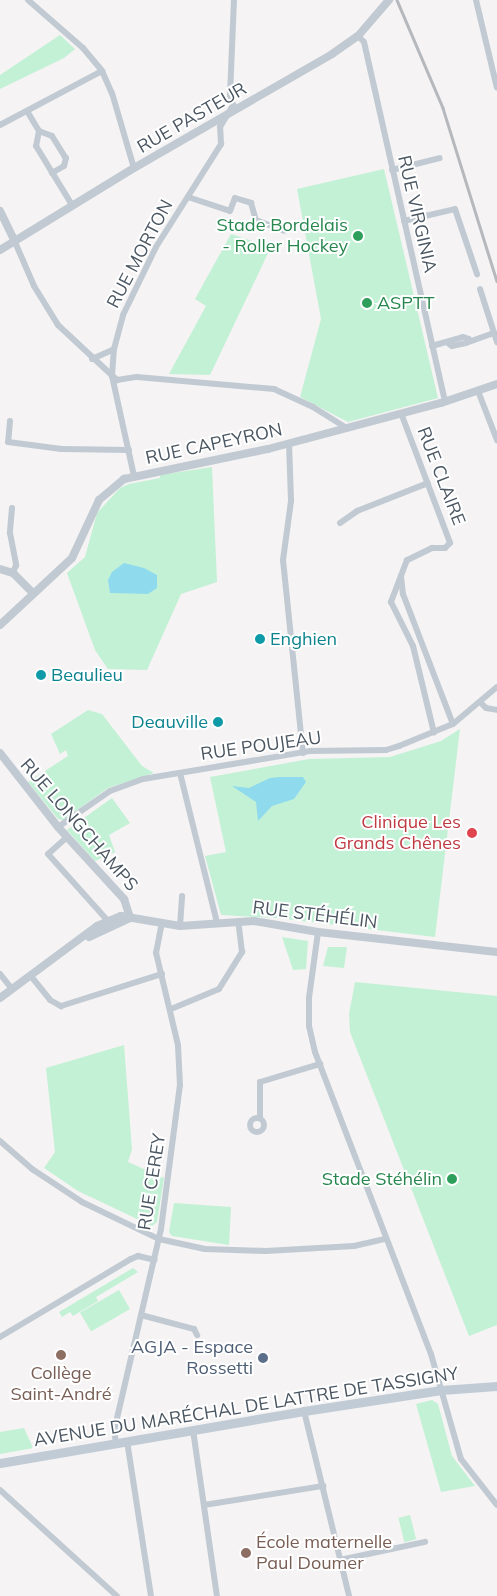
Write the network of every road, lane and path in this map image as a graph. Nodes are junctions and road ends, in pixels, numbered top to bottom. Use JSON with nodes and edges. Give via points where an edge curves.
{"nodes":[{"id":1,"x":28,"y":0,"type":"edge"},
{"id":2,"x":234,"y":0,"type":"edge"},
{"id":3,"x":390,"y":0,"type":"edge"},
{"id":4,"x":476,"y":0,"type":"edge"},
{"id":5,"x":358,"y":36,"type":"junction"},
{"id":6,"x":102,"y":71,"type":"junction"},
{"id":7,"x":497,"y":88,"type":"edge"},
{"id":8,"x":27,"y":111,"type":"junction"},
{"id":9,"x":226,"y":116,"type":"junction"},
{"id":10,"x":0,"y":125,"type":"edge"},
{"id":11,"x":40,"y":131,"type":"junction"},
{"id":12,"x":440,"y":158,"type":"dead end"},
{"id":13,"x":134,"y":168,"type":"junction"},
{"id":14,"x":392,"y":170,"type":"junction"},
{"id":15,"x":52,"y":173,"type":"junction"},
{"id":16,"x":188,"y":197,"type":"junction"},
{"id":17,"x":72,"y":205,"type":"junction"},
{"id":18,"x":0,"y":211,"type":"edge"},
{"id":19,"x":404,"y":221,"type":"junction"},
{"id":20,"x":284,"y":231,"type":"dead end"},
{"id":21,"x":16,"y":242,"type":"junction"},
{"id":22,"x":0,"y":250,"type":"edge"},
{"id":23,"x":477,"y":274,"type":"dead end"},
{"id":24,"x":480,"y":289,"type":"dead end"},
{"id":25,"x":494,"y":333,"type":"junction"},
{"id":26,"x":497,"y":342,"type":"edge"},
{"id":27,"x":432,"y":346,"type":"junction"},
{"id":28,"x":114,"y":348,"type":"junction"},
{"id":29,"x":92,"y":359,"type":"junction"},
{"id":30,"x":112,"y":376,"type":"junction"},
{"id":31,"x":497,"y":384,"type":"edge"},
{"id":32,"x":478,"y":391,"type":"junction"},
{"id":33,"x":445,"y":402,"type":"junction"},
{"id":34,"x":401,"y":414,"type":"junction"},
{"id":35,"x":10,"y":421,"type":"dead end"},
{"id":36,"x":347,"y":428,"type":"junction"},
{"id":37,"x":497,"y":440,"type":"edge"},
{"id":38,"x":289,"y":443,"type":"junction"},
{"id":39,"x":129,"y":450,"type":"junction"},
{"id":40,"x":134,"y":476,"type":"junction"},
{"id":41,"x":428,"y":483,"type":"junction"},
{"id":42,"x":12,"y":508,"type":"dead end"},
{"id":43,"x":340,"y":523,"type":"dead end"},
{"id":44,"x":0,"y":569,"type":"edge"},
{"id":45,"x":13,"y":574,"type":"junction"},
{"id":46,"x":401,"y":575,"type":"junction"},
{"id":47,"x":33,"y":593,"type":"junction"},
{"id":48,"x":0,"y":625,"type":"edge"},
{"id":49,"x":423,"y":643,"type":"junction"},
{"id":50,"x":413,"y":646,"type":"junction"},
{"id":51,"x":497,"y":687,"type":"edge"},
{"id":52,"x":480,"y":702,"type":"junction"},
{"id":53,"x":497,"y":710,"type":"edge"},
{"id":54,"x":453,"y":724,"type":"junction"},
{"id":55,"x":434,"y":733,"type":"junction"},
{"id":56,"x":302,"y":752,"type":"junction"},
{"id":57,"x":0,"y":753,"type":"edge"},
{"id":58,"x":180,"y":773,"type":"junction"},
{"id":59,"x":58,"y":827,"type":"junction"},
{"id":60,"x":67,"y":837,"type":"junction"},
{"id":61,"x":182,"y":896,"type":"dead end"},
{"id":62,"x":130,"y":918,"type":"junction"},
{"id":63,"x":107,"y":920,"type":"junction"},
{"id":64,"x":238,"y":921,"type":"junction"},
{"id":65,"x":162,"y":923,"type":"junction"},
{"id":66,"x":217,"y":923,"type":"junction"},
{"id":67,"x":180,"y":926,"type":"junction"},
{"id":68,"x":318,"y":932,"type":"junction"},
{"id":69,"x":84,"y":939,"type":"junction"},
{"id":70,"x":497,"y":952,"type":"edge"},
{"id":71,"x":0,"y":974,"type":"edge"},
{"id":72,"x":162,"y":974,"type":"junction"},
{"id":73,"x":30,"y":975,"type":"junction"},
{"id":74,"x":12,"y":989,"type":"junction"},
{"id":75,"x":0,"y":998,"type":"edge"},
{"id":76,"x":171,"y":1009,"type":"junction"},
{"id":77,"x":320,"y":1064,"type":"junction"},
{"id":78,"x":260,"y":1118,"type":"dead end"},
{"id":79,"x":0,"y":1142,"type":"edge"},
{"id":80,"x":385,"y":1238,"type":"junction"},
{"id":81,"x":159,"y":1239,"type":"junction"},
{"id":82,"x":155,"y":1260,"type":"junction"},
{"id":83,"x":141,"y":1315,"type":"junction"},
{"id":84,"x":197,"y":1335,"type":"dead end"},
{"id":85,"x":0,"y":1337,"type":"edge"},
{"id":86,"x":497,"y":1386,"type":"edge"},
{"id":87,"x":441,"y":1390,"type":"junction"},
{"id":88,"x":304,"y":1411,"type":"junction"},
{"id":89,"x":193,"y":1430,"type":"junction"},
{"id":90,"x":126,"y":1441,"type":"junction"},
{"id":91,"x":116,"y":1443,"type":"junction"},
{"id":92,"x":0,"y":1463,"type":"edge"},
{"id":93,"x":323,"y":1486,"type":"junction"},
{"id":94,"x":0,"y":1490,"type":"edge"},
{"id":95,"x":204,"y":1505,"type":"junction"},
{"id":96,"x":497,"y":1505,"type":"edge"},
{"id":97,"x":425,"y":1542,"type":"dead end"},
{"id":98,"x":340,"y":1560,"type":"junction"},
{"id":99,"x":117,"y":1596,"type":"edge"},
{"id":100,"x":151,"y":1596,"type":"edge"},
{"id":101,"x":217,"y":1596,"type":"edge"},
{"id":102,"x":349,"y":1596,"type":"edge"}],
"edges":[{"from":1,"to":6,"type":"street","via":[[83,48]]},
{"from":2,"to":9,"type":"street","name":"RUE MORTON","via":[[230,95],[233,105]]},
{"from":3,"to":5,"type":"street","name":"RUE PASTEUR"},
{"from":4,"to":7,"type":"street"},
{"from":5,"to":9,"type":"street","name":"RUE PASTEUR"},
{"from":5,"to":14,"type":"street","name":"RUE VIRGINIA","via":[[364,42]]},
{"from":6,"to":8,"type":"street"},
{"from":6,"to":13,"type":"street","via":[[112,93]]},
{"from":8,"to":10,"type":"street"},
{"from":8,"to":11,"type":"street"},
{"from":9,"to":13,"type":"street","name":"RUE PASTEUR"},
{"from":9,"to":16,"type":"street","name":"RUE MORTON","via":[[220,127],[221,144]]},
{"from":11,"to":15,"type":"street","via":[[36,146]]},
{"from":11,"to":15,"type":"street","via":[[52,136],[66,158],[64,166]]},
{"from":12,"to":14,"type":"street"},
{"from":13,"to":17,"type":"street","name":"RUE PASTEUR"},
{"from":14,"to":19,"type":"street","name":"RUE VIRGINIA"},
{"from":15,"to":17,"type":"street"},
{"from":16,"to":20,"type":"street","via":[[230,211],[235,198],[251,203],[256,220]]},
{"from":16,"to":28,"type":"street","name":"RUE MORTON","via":[[156,247],[122,315]]},
{"from":17,"to":21,"type":"street","name":"RUE PASTEUR"},
{"from":18,"to":21,"type":"street"},
{"from":19,"to":23,"type":"street","via":[[455,209]]},
{"from":19,"to":27,"type":"street","name":"RUE VIRGINIA"},
{"from":21,"to":22,"type":"street","name":"RUE PASTEUR"},
{"from":21,"to":29,"type":"street","via":[[34,286],[54,319]]},
{"from":24,"to":25,"type":"street"},
{"from":25,"to":26,"type":"street"},
{"from":25,"to":27,"type":"street"},
{"from":27,"to":33,"type":"street","name":"RUE VIRGINIA"},
{"from":28,"to":29,"type":"street"},
{"from":28,"to":30,"type":"street","name":"RUE MORTON"},
{"from":29,"to":30,"type":"street"},
{"from":30,"to":36,"type":"street","via":[[118,380],[137,377],[274,389],[313,407]]},
{"from":30,"to":39,"type":"street","name":"RUE MORTON"},
{"from":31,"to":32,"type":"street","name":"RUE CAPEYRON"},
{"from":32,"to":33,"type":"street","name":"RUE CAPEYRON"},
{"from":32,"to":37,"type":"street"},
{"from":33,"to":34,"type":"street","name":"RUE CAPEYRON"},
{"from":34,"to":36,"type":"street","name":"RUE CAPEYRON"},
{"from":34,"to":41,"type":"street","name":"RUE CLAIRE"},
{"from":35,"to":39,"type":"street","via":[[8,442],[62,449]]},
{"from":36,"to":38,"type":"street","name":"RUE CAPEYRON"},
{"from":38,"to":40,"type":"street","name":"RUE CAPEYRON"},
{"from":38,"to":56,"type":"street","via":[[291,501],[283,560]]},
{"from":39,"to":40,"type":"street","name":"RUE MORTON"},
{"from":40,"to":47,"type":"street","name":"RUE CAPEYRON","via":[[118,483],[99,500],[72,558]]},
{"from":41,"to":43,"type":"street","via":[[357,511]]},
{"from":41,"to":46,"type":"street","name":"RUE CLAIRE","via":[[450,543],[445,548],[440,545],[411,557],[404,564]]},
{"from":42,"to":45,"type":"street","via":[[10,533],[16,565]]},
{"from":44,"to":45,"type":"street"},
{"from":45,"to":47,"type":"street"},
{"from":46,"to":49,"type":"street","via":[[403,594]]},
{"from":46,"to":50,"type":"street","name":"RUE CLAIRE","via":[[391,602]]},
{"from":47,"to":48,"type":"street","name":"RUE CAPEYRON"},
{"from":49,"to":50,"type":"street"},
{"from":49,"to":54,"type":"street"},
{"from":50,"to":55,"type":"street","name":"RUE CLAIRE"},
{"from":51,"to":52,"type":"street","name":"RUE POUJEAU"},
{"from":52,"to":53,"type":"street","via":[[486,708]]},
{"from":52,"to":54,"type":"street","name":"RUE POUJEAU"},
{"from":54,"to":55,"type":"street","name":"RUE POUJEAU"},
{"from":55,"to":56,"type":"street","name":"RUE POUJEAU","via":[[386,750]]},
{"from":56,"to":58,"type":"street","name":"RUE POUJEAU"},
{"from":57,"to":59,"type":"street","name":"RUE LONGCHAMPS"},
{"from":58,"to":59,"type":"street","name":"RUE POUJEAU","via":[[143,779],[110,791]]},
{"from":58,"to":66,"type":"street"},
{"from":59,"to":60,"type":"street","name":"RUE LONGCHAMPS"},
{"from":60,"to":62,"type":"street","name":"RUE LONGCHAMPS","via":[[124,899]]},
{"from":60,"to":63,"type":"street","via":[[48,854]]},
{"from":61,"to":67,"type":"street"},
{"from":62,"to":63,"type":"street","name":"RUE STÉHÉLIN","via":[[122,916]]},
{"from":62,"to":65,"type":"street","name":"RUE STÉHÉLIN"},
{"from":62,"to":69,"type":"street"},
{"from":63,"to":69,"type":"street"},
{"from":64,"to":66,"type":"street","name":"RUE STÉHÉLIN"},
{"from":64,"to":68,"type":"street","name":"RUE STÉHÉLIN","via":[[287,925]]},
{"from":64,"to":76,"type":"street","via":[[242,952],[219,988]]},
{"from":65,"to":67,"type":"street","name":"RUE STÉHÉLIN"},
{"from":65,"to":72,"type":"street","name":"RUE CEREY","via":[[155,944]]},
{"from":66,"to":67,"type":"street","name":"RUE STÉHÉLIN"},
{"from":68,"to":70,"type":"street","name":"RUE STÉHÉLIN"},
{"from":68,"to":77,"type":"street","via":[[309,1026]]},
{"from":69,"to":73,"type":"street"},
{"from":71,"to":74,"type":"street"},
{"from":72,"to":73,"type":"street","via":[[61,1006],[50,1000]]},
{"from":72,"to":76,"type":"street","name":"RUE CEREY"},
{"from":73,"to":74,"type":"street"},
{"from":74,"to":75,"type":"street"},
{"from":76,"to":81,"type":"street","name":"RUE CEREY","via":[[180,1056],[180,1085]]},
{"from":77,"to":78,"type":"street","via":[[260,1082]]},
{"from":77,"to":80,"type":"street"},
{"from":79,"to":81,"type":"street","via":[[32,1169],[82,1202]]},
{"from":80,"to":81,"type":"street","via":[[354,1246],[266,1251],[205,1249]]},
{"from":80,"to":87,"type":"street","via":[[433,1360]]},
{"from":81,"to":82,"type":"street","name":"RUE CEREY"},
{"from":82,"to":83,"type":"street","name":"RUE CEREY"},
{"from":82,"to":85,"type":"street","via":[[138,1256],[131,1259]]},
{"from":83,"to":84,"type":"street","via":[[194,1329]]},
{"from":83,"to":91,"type":"street","name":"RUE CEREY","via":[[114,1431]]},
{"from":86,"to":87,"type":"main road","name":"AVENUE DU MARÉCHAL DE LATTRE DE TASSIGNY"},
{"from":87,"to":88,"type":"main road","name":"AVENUE DU MARÉCHAL DE LATTRE DE TASSIGNY"},
{"from":87,"to":96,"type":"street","via":[[461,1459]]},
{"from":88,"to":89,"type":"main road","name":"AVENUE DU MARÉCHAL DE LATTRE DE TASSIGNY"},
{"from":88,"to":93,"type":"street"},
{"from":89,"to":90,"type":"main road","name":"AVENUE DU MARÉCHAL DE LATTRE DE TASSIGNY"},
{"from":89,"to":95,"type":"street"},
{"from":90,"to":91,"type":"main road","name":"AVENUE DU MARÉCHAL DE LATTRE DE TASSIGNY"},
{"from":90,"to":100,"type":"street"},
{"from":91,"to":92,"type":"main road","name":"AVENUE DU MARÉCHAL DE LATTRE DE TASSIGNY"},
{"from":93,"to":95,"type":"street"},
{"from":93,"to":98,"type":"street"},
{"from":94,"to":99,"type":"street"},
{"from":95,"to":101,"type":"street"},
{"from":97,"to":98,"type":"street"},
{"from":98,"to":102,"type":"street"}]}
